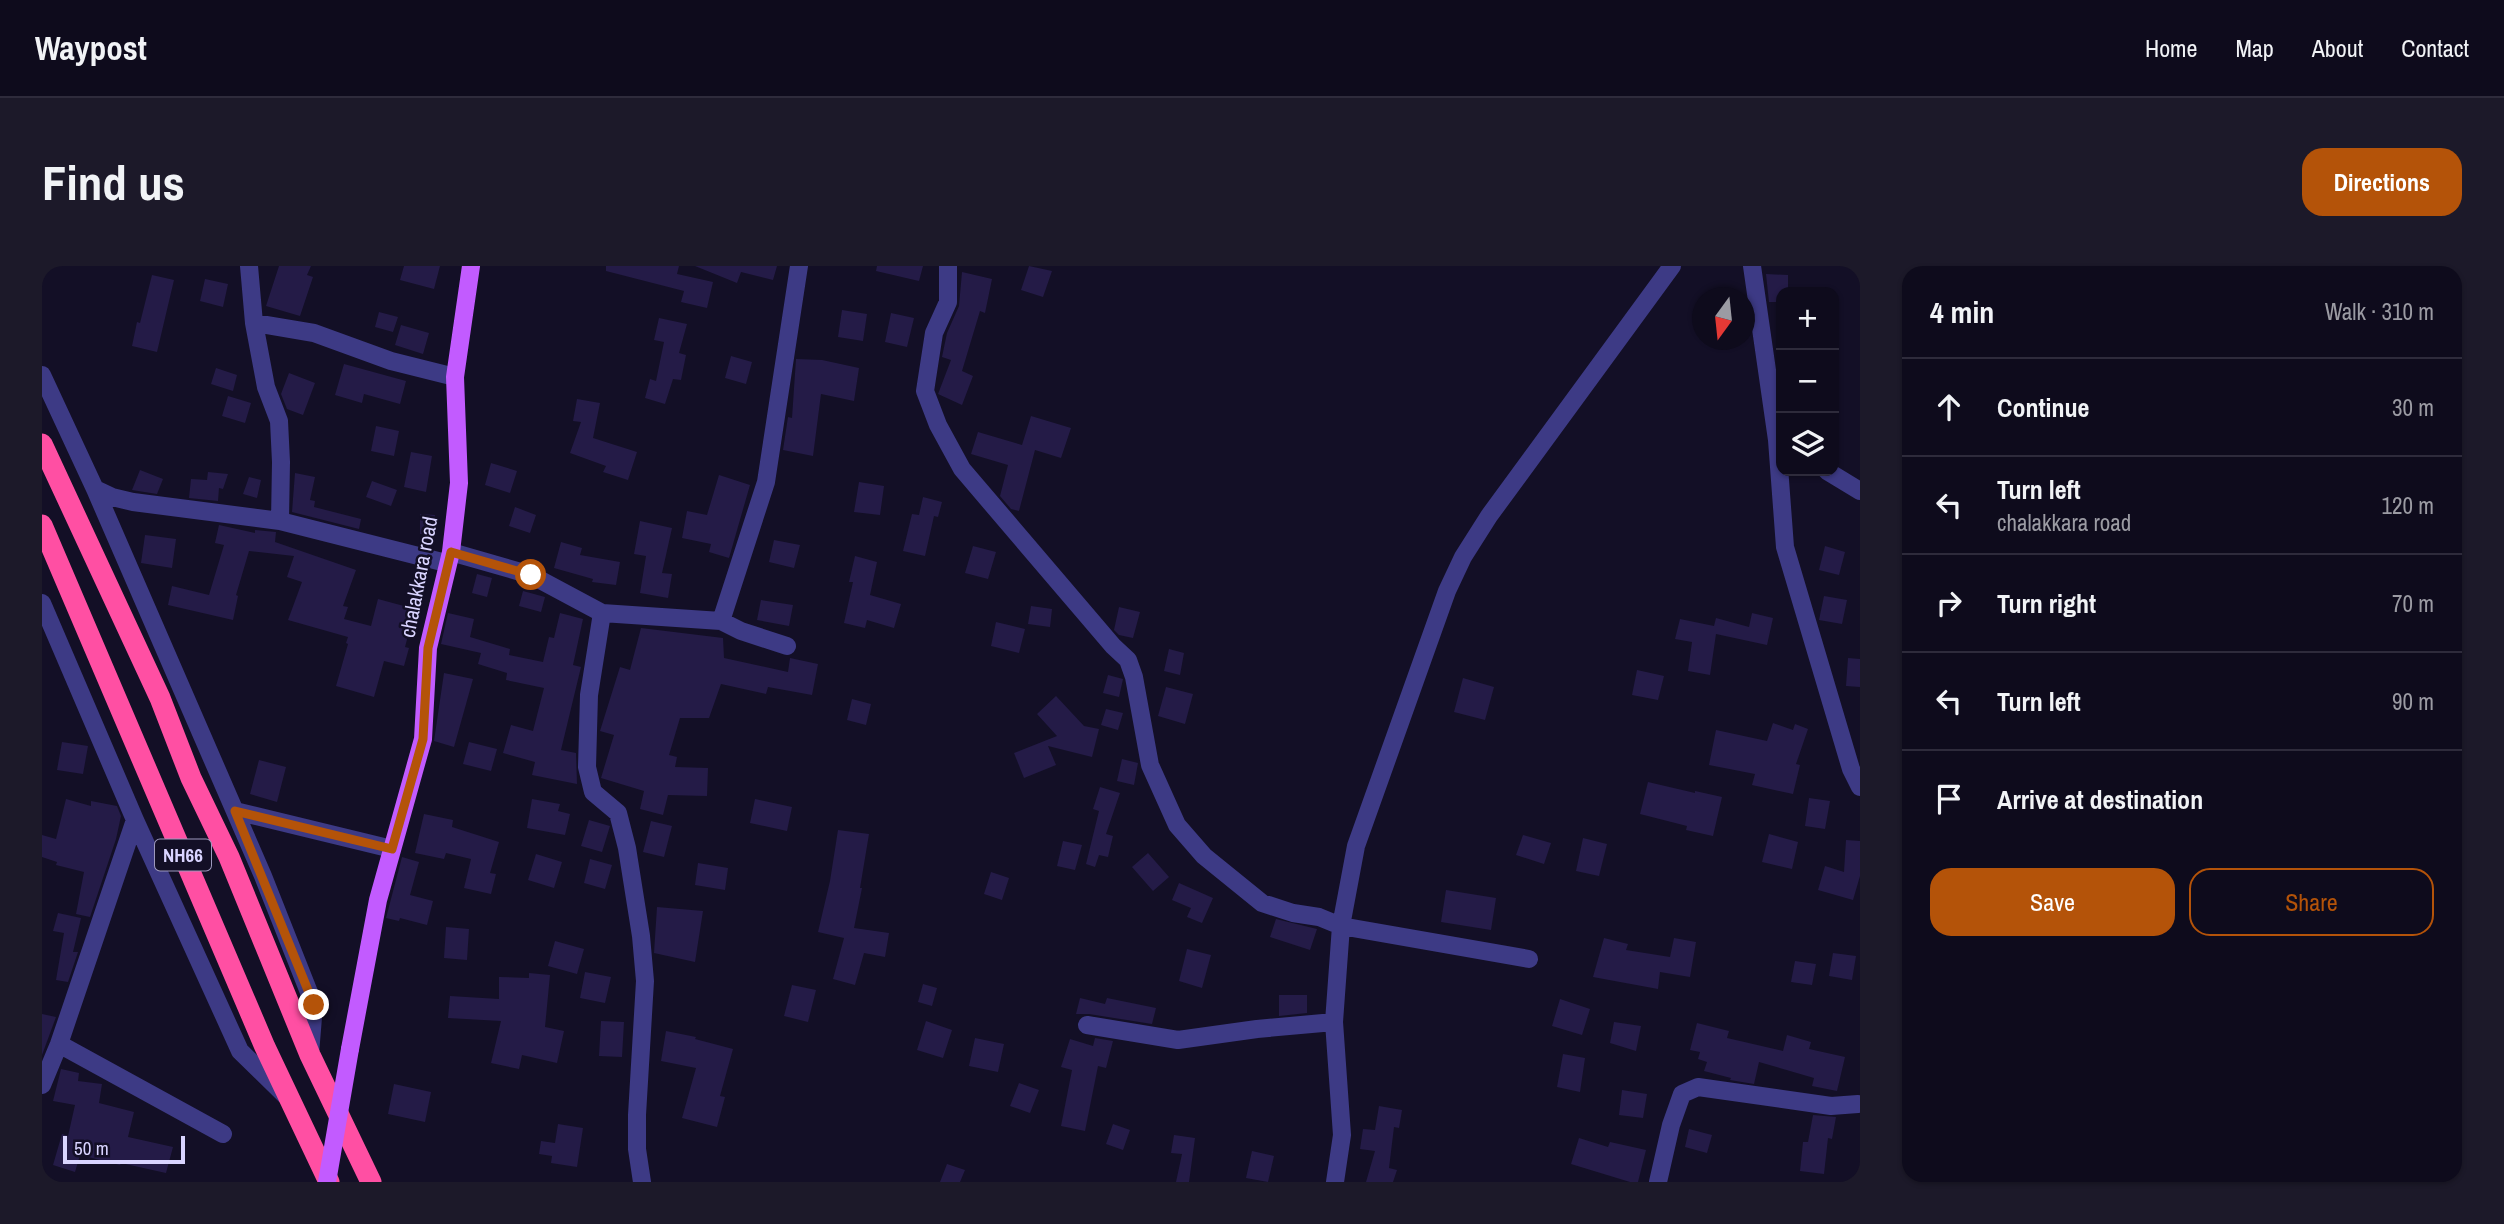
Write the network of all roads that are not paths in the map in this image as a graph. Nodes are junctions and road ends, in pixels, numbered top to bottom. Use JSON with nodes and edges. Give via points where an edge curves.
{"nodes":[{"id":1,"x":249,"y":266,"type":"edge"},
{"id":2,"x":471,"y":266,"type":"edge"},
{"id":3,"x":799,"y":266,"type":"edge"},
{"id":4,"x":948,"y":266,"type":"edge"},
{"id":5,"x":1672,"y":266,"type":"edge"},
{"id":6,"x":1752,"y":266,"type":"edge"},
{"id":7,"x":254,"y":323,"type":"junction"},
{"id":8,"x":42,"y":375,"type":"edge"},
{"id":9,"x":455,"y":377,"type":"junction"},
{"id":10,"x":1776,"y":422,"type":"edge"},
{"id":11,"x":42,"y":444,"type":"edge"},
{"id":12,"x":1781,"y":476,"type":"edge"},
{"id":13,"x":1835,"y":476,"type":"edge"},
{"id":14,"x":95,"y":489,"type":"junction"},
{"id":15,"x":1860,"y":491,"type":"edge"},
{"id":16,"x":280,"y":521,"type":"junction"},
{"id":17,"x":42,"y":525,"type":"edge"},
{"id":18,"x":449,"y":558,"type":"junction"},
{"id":19,"x":42,"y":603,"type":"edge"},
{"id":20,"x":602,"y":612,"type":"junction"},
{"id":21,"x":722,"y":621,"type":"junction"},
{"id":22,"x":787,"y":646,"type":"dead end"},
{"id":23,"x":1855,"y":769,"type":"edge"},
{"id":24,"x":1860,"y":787,"type":"edge"},
{"id":25,"x":235,"y":811,"type":"junction"},
{"id":26,"x":135,"y":820,"type":"junction"},
{"id":27,"x":392,"y":849,"type":"junction"},
{"id":28,"x":1341,"y":926,"type":"junction"},
{"id":29,"x":1530,"y":958,"type":"dead end"},
{"id":30,"x":1334,"y":1022,"type":"junction"},
{"id":31,"x":1087,"y":1025,"type":"dead end"},
{"id":32,"x":59,"y":1044,"type":"junction"},
{"id":33,"x":310,"y":1055,"type":"junction"},
{"id":34,"x":42,"y":1085,"type":"edge"},
{"id":35,"x":1859,"y":1100,"type":"edge"},
{"id":36,"x":292,"y":1102,"type":"junction"},
{"id":37,"x":223,"y":1134,"type":"dead end"},
{"id":38,"x":371,"y":1179,"type":"edge"},
{"id":39,"x":328,"y":1182,"type":"edge"},
{"id":40,"x":642,"y":1182,"type":"edge"},
{"id":41,"x":1335,"y":1182,"type":"edge"},
{"id":42,"x":1658,"y":1182,"type":"edge"}],
"edges":[{"from":1,"to":7,"type":"street"},
{"from":2,"to":9,"type":"main road","name":"chalakkara road"},
{"from":3,"to":21,"type":"street","via":[[766,482]]},
{"from":4,"to":28,"type":"street","via":[[948,302],[934,333],[925,391],[962,469],[1128,660],[1150,765],[1177,825],[1204,856],[1262,903]]},
{"from":5,"to":28,"type":"street","via":[[1463,557],[1356,846]]},
{"from":6,"to":10,"type":"street"},
{"from":7,"to":9,"type":"street","via":[[314,334]]},
{"from":7,"to":16,"type":"street","via":[[266,387],[279,421]]},
{"from":8,"to":14,"type":"street"},
{"from":9,"to":18,"type":"main road","name":"chalakkara road","via":[[459,483]]},
{"from":11,"to":33,"type":"highway","number":"NH66","via":[[160,698]]},
{"from":12,"to":23,"type":"street","via":[[1785,547]]},
{"from":13,"to":15,"type":"street"},
{"from":14,"to":16,"type":"street","via":[[133,502]]},
{"from":14,"to":25,"type":"street"},
{"from":16,"to":18,"type":"street"},
{"from":17,"to":36,"type":"highway","number":"NH66"},
{"from":18,"to":20,"type":"street","via":[[531,575]]},
{"from":18,"to":27,"type":"main road","name":"chalakkara road","via":[[428,648],[423,739]]},
{"from":19,"to":26,"type":"street"},
{"from":20,"to":21,"type":"street"},
{"from":20,"to":40,"type":"street","via":[[589,695],[587,767],[593,792],[618,813],[642,936],[645,981],[636,1115]]},
{"from":21,"to":22,"type":"street"},
{"from":23,"to":24,"type":"street"},
{"from":25,"to":27,"type":"street"},
{"from":25,"to":33,"type":"street","via":[[314,1005]]},
{"from":26,"to":32,"type":"street"},
{"from":26,"to":36,"type":"street","via":[[240,1051]]},
{"from":27,"to":39,"type":"main road","name":"chalakkara road","bridge":true,"via":[[378,900]]},
{"from":28,"to":29,"type":"street"},
{"from":28,"to":30,"type":"street"},
{"from":30,"to":31,"type":"street","via":[[1178,1040]]},
{"from":30,"to":41,"type":"street","via":[[1342,1135]]},
{"from":32,"to":34,"type":"street"},
{"from":32,"to":37,"type":"street"},
{"from":33,"to":38,"type":"highway","number":"NH66"},
{"from":35,"to":42,"type":"street","via":[[1831,1107],[1698,1087],[1682,1094]]},
{"from":36,"to":39,"type":"highway","number":"NH66"}]}
